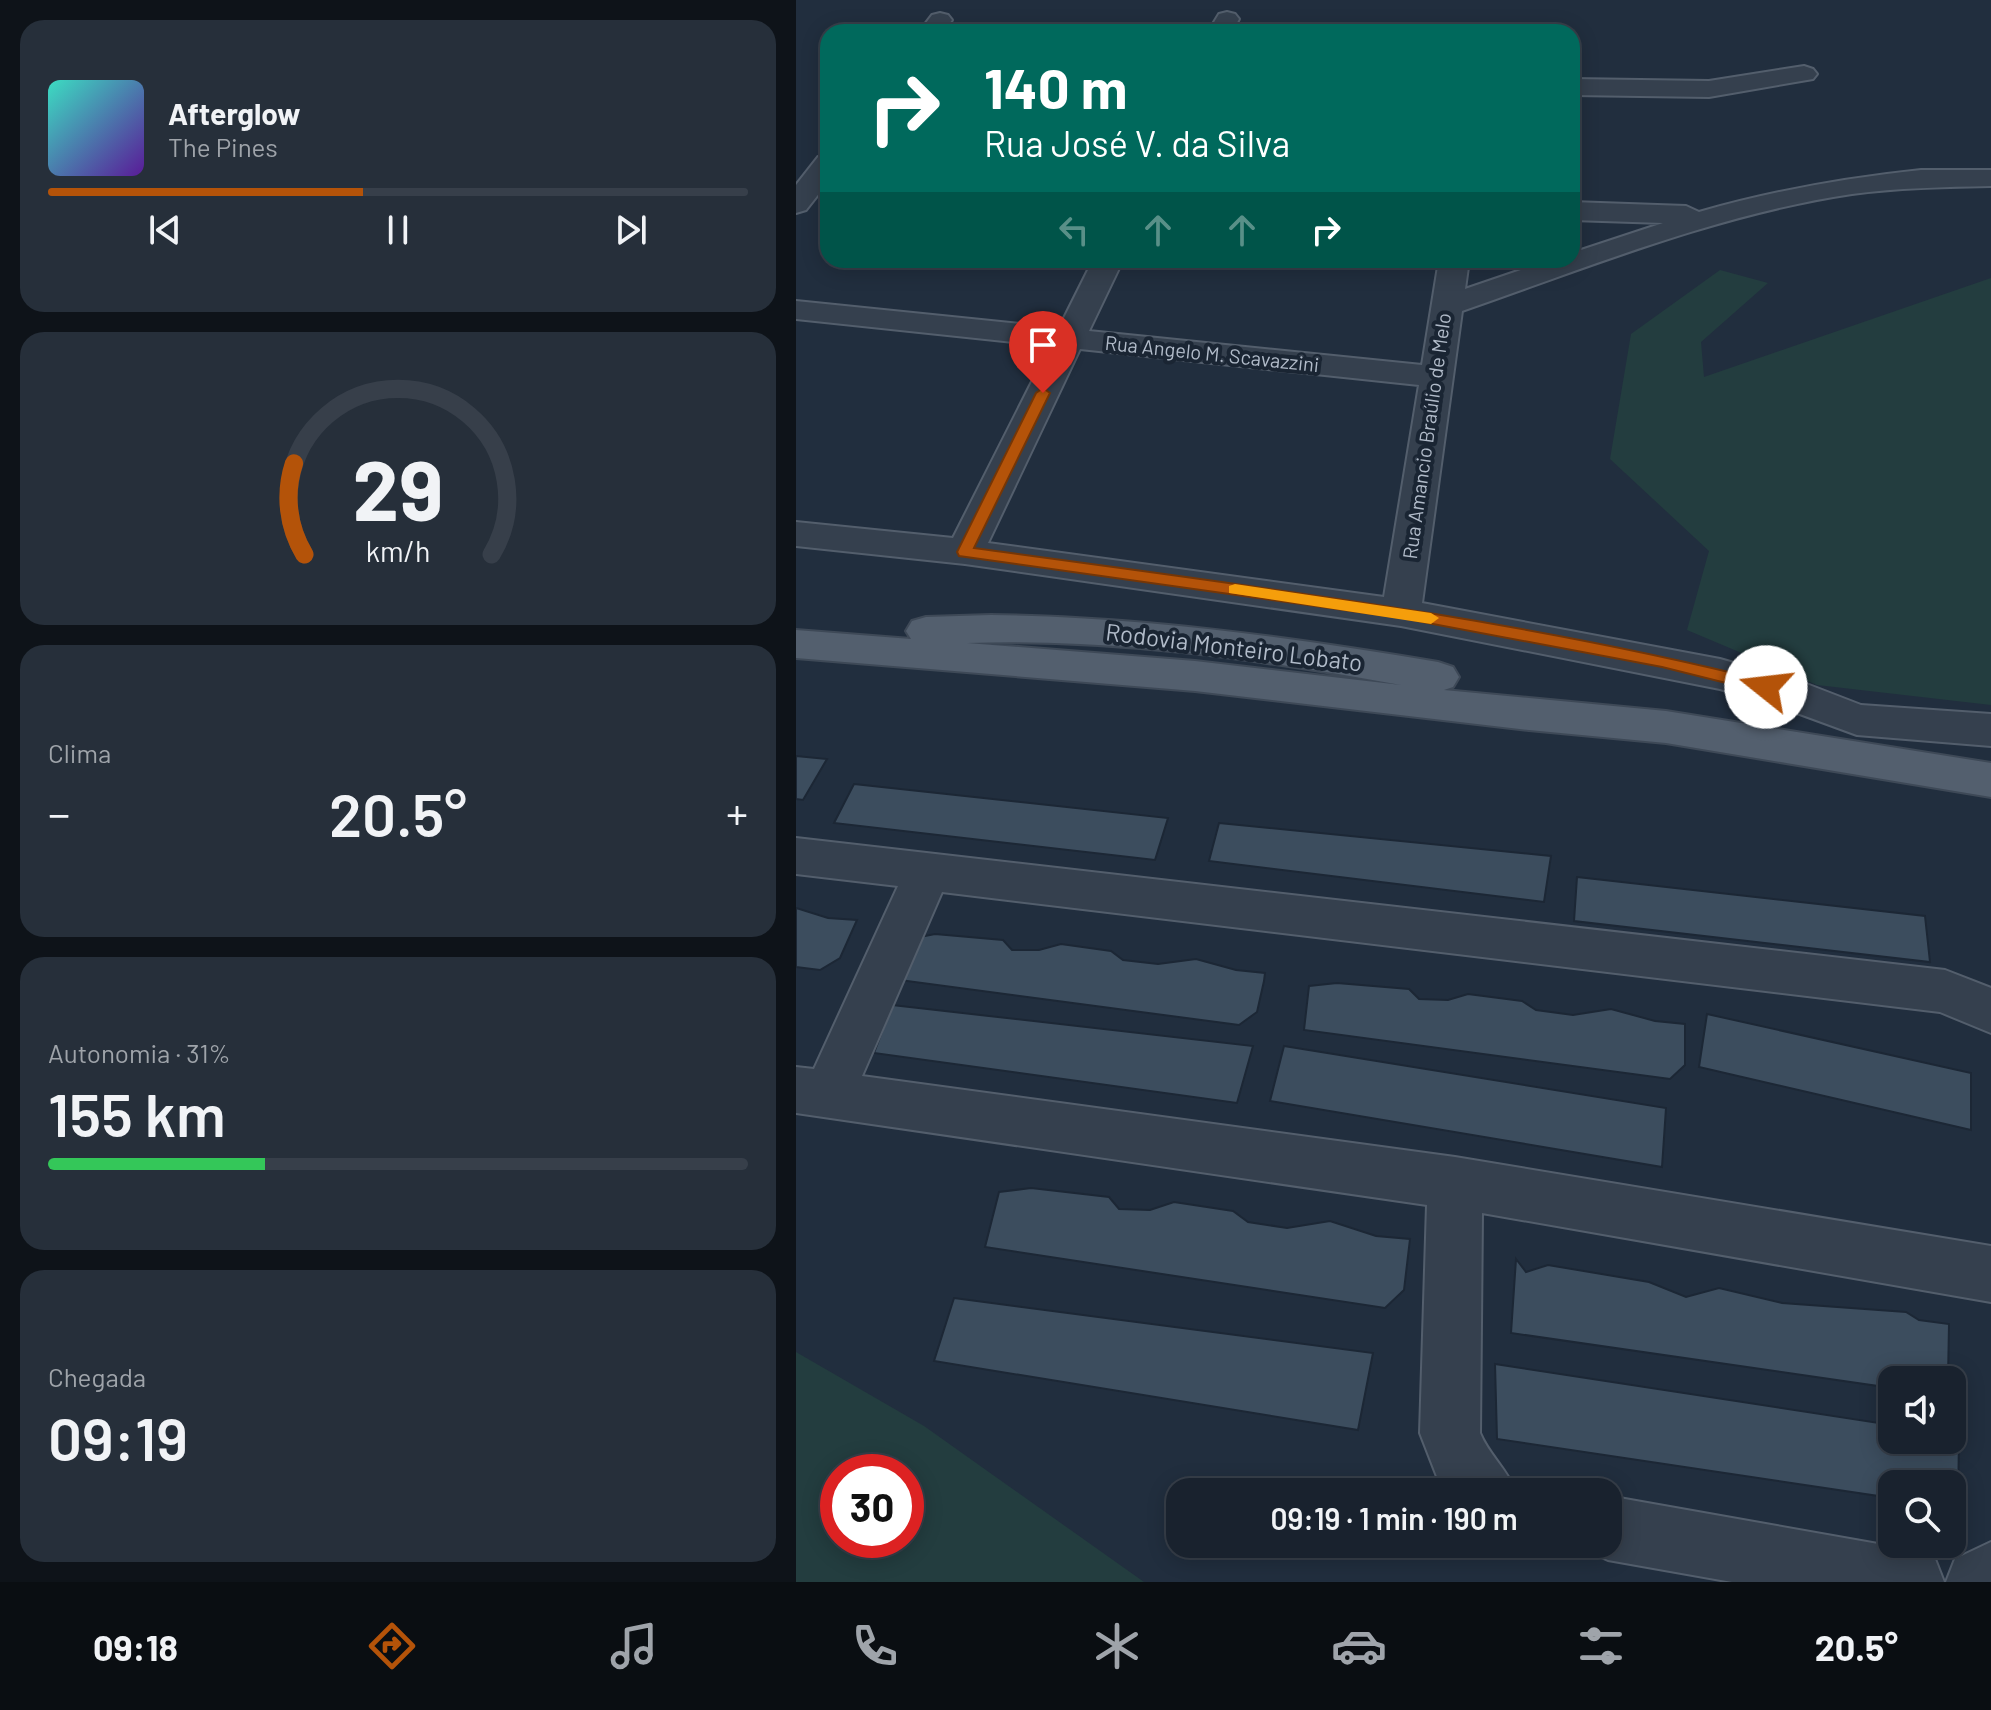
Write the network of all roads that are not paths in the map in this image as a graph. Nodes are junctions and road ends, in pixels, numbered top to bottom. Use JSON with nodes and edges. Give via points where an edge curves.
{"nodes":[{"id":1,"x":1804,"y":74,"type":"dead end"},
{"id":2,"x":1580,"y":87,"type":"edge"},
{"id":3,"x":820,"y":173,"type":"edge"},
{"id":4,"x":1991,"y":178,"type":"edge"},
{"id":5,"x":796,"y":204,"type":"edge"},
{"id":6,"x":1580,"y":211,"type":"edge"},
{"id":7,"x":1716,"y":216,"type":"junction"},
{"id":8,"x":1580,"y":261,"type":"edge"},
{"id":9,"x":1104,"y":268,"type":"edge"},
{"id":10,"x":1453,"y":268,"type":"edge"},
{"id":11,"x":1560,"y":268,"type":"edge"},
{"id":12,"x":1446,"y":306,"type":"junction"},
{"id":13,"x":796,"y":310,"type":"edge"},
{"id":14,"x":1070,"y":339,"type":"junction"},
{"id":15,"x":1437,"y":377,"type":"junction"},
{"id":16,"x":796,"y":534,"type":"edge"},
{"id":17,"x":965,"y":552,"type":"junction"},
{"id":18,"x":1401,"y":613,"type":"junction"},
{"id":19,"x":796,"y":638,"type":"edge"},
{"id":20,"x":796,"y":644,"type":"edge"},
{"id":21,"x":1666,"y":727,"type":"junction"},
{"id":22,"x":1991,"y":730,"type":"edge"},
{"id":23,"x":1858,"y":740,"type":"junction"},
{"id":24,"x":1991,"y":780,"type":"edge"},
{"id":25,"x":796,"y":856,"type":"edge"},
{"id":26,"x":928,"y":871,"type":"junction"},
{"id":27,"x":1991,"y":1011,"type":"edge"},
{"id":28,"x":812,"y":1092,"type":"edge"},
{"id":29,"x":1455,"y":1183,"type":"junction"},
{"id":30,"x":1991,"y":1274,"type":"edge"},
{"id":31,"x":1472,"y":1478,"type":"edge"},
{"id":32,"x":1622,"y":1530,"type":"edge"},
{"id":33,"x":1991,"y":1574,"type":"edge"},
{"id":34,"x":1912,"y":1582,"type":"edge"},
{"id":35,"x":1978,"y":1582,"type":"edge"}],
"edges":[{"from":1,"to":2,"type":"street","via":[[1709,89]]},
{"from":3,"to":5,"type":"street"},
{"from":4,"to":7,"type":"street","via":[[1919,178]]},
{"from":6,"to":7,"type":"street"},
{"from":7,"to":8,"type":"street"},
{"from":9,"to":14,"type":"street"},
{"from":10,"to":12,"type":"street","name":"Rua Amancio Braúlio de Melo"},
{"from":11,"to":12,"type":"street"},
{"from":12,"to":15,"type":"street","name":"Rua Amancio Braúlio de Melo"},
{"from":13,"to":14,"type":"street","name":"Rua Angelo M. Scavazzini"},
{"from":14,"to":15,"type":"street","name":"Rua Angelo M. Scavazzini"},
{"from":14,"to":17,"type":"street"},
{"from":15,"to":18,"type":"street","name":"Rua Amancio Braúlio de Melo"},
{"from":16,"to":17,"type":"street"},
{"from":17,"to":18,"type":"street"},
{"from":18,"to":23,"type":"street","via":[[1706,670],[1789,694]]},
{"from":19,"to":21,"type":"main road","name":"Rodovia Monteiro Lobato","via":[[972,628],[1174,636],[1541,694]]},
{"from":20,"to":21,"type":"main road","name":"Rodovia Monteiro Lobato","via":[[1195,676]]},
{"from":21,"to":23,"type":"main road","name":"Rodovia Monteiro Lobato"},
{"from":22,"to":23,"type":"street"},
{"from":23,"to":24,"type":"main road","name":"Rodovia Monteiro Lobato"},
{"from":25,"to":26,"type":"street"},
{"from":26,"to":27,"type":"street","via":[[1945,991]]},
{"from":26,"to":28,"type":"street"},
{"from":28,"to":29,"type":"street"},
{"from":29,"to":30,"type":"street"},
{"from":29,"to":31,"type":"street","via":[[1450,1433]]},
{"from":32,"to":34,"type":"street"},
{"from":33,"to":35,"type":"street"}]}
